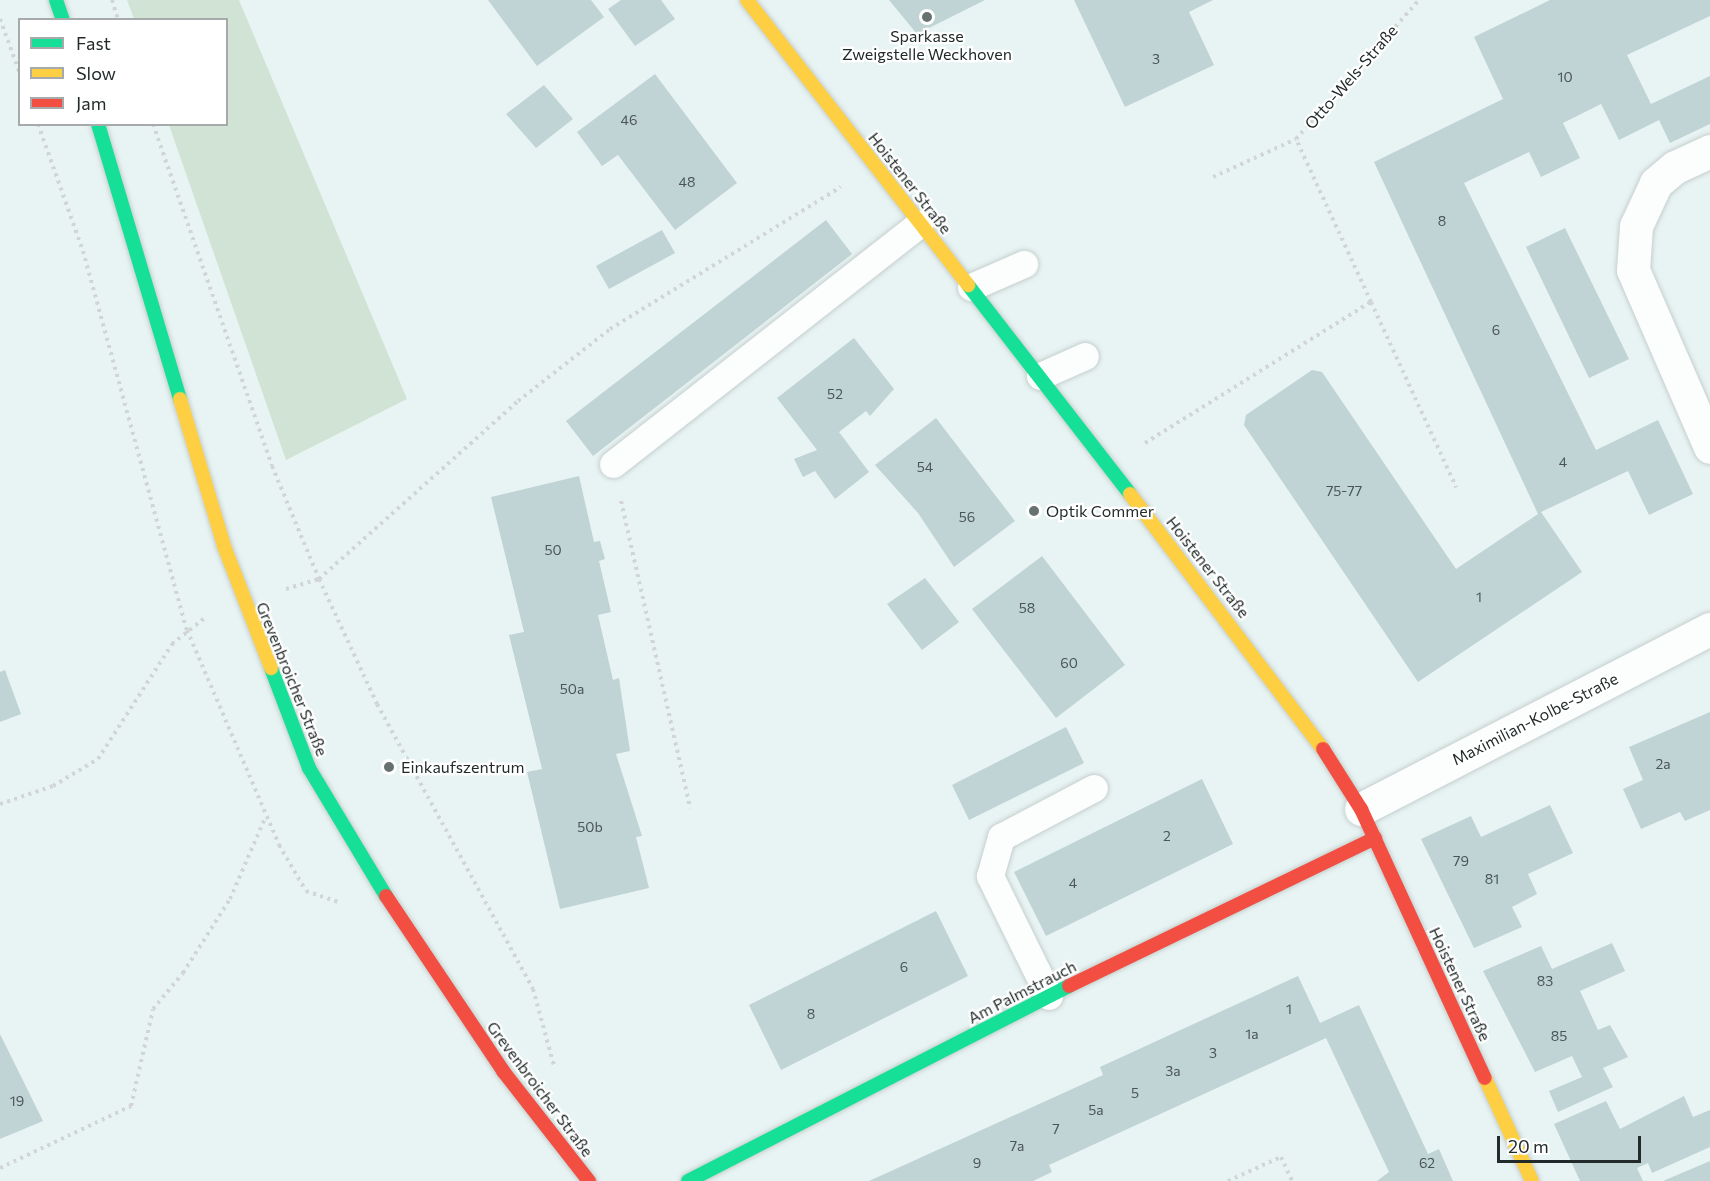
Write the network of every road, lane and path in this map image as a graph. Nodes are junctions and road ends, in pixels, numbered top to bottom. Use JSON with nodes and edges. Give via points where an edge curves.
{"nodes":[{"id":1,"x":56,"y":0,"type":"edge"},
{"id":2,"x":112,"y":0,"type":"edge"},
{"id":3,"x":747,"y":0,"type":"edge"},
{"id":4,"x":1419,"y":0,"type":"edge"},
{"id":5,"x":62,"y":18,"type":"edge"},
{"id":6,"x":117,"y":18,"type":"edge"},
{"id":7,"x":0,"y":19,"type":"edge"},
{"id":8,"x":18,"y":68,"type":"edge"},
{"id":9,"x":99,"y":126,"type":"edge"},
{"id":10,"x":154,"y":126,"type":"edge"},
{"id":11,"x":1296,"y":139,"type":"junction"},
{"id":12,"x":1710,"y":151,"type":"edge"},
{"id":13,"x":874,"y":166,"type":"junction"},
{"id":14,"x":1213,"y":177,"type":"dead end"},
{"id":15,"x":920,"y":223,"type":"junction"},
{"id":16,"x":1023,"y":264,"type":"dead end"},
{"id":17,"x":971,"y":288,"type":"junction"},
{"id":18,"x":1371,"y":302,"type":"junction"},
{"id":19,"x":1085,"y":356,"type":"dead end"},
{"id":20,"x":1040,"y":376,"type":"junction"},
{"id":21,"x":1710,"y":447,"type":"edge"},
{"id":22,"x":613,"y":464,"type":"joint"},
{"id":23,"x":1108,"y":466,"type":"junction"},
{"id":24,"x":1456,"y":487,"type":"dead end"},
{"id":25,"x":319,"y":579,"type":"junction"},
{"id":26,"x":243,"y":603,"type":"junction"},
{"id":27,"x":1710,"y":630,"type":"edge"},
{"id":28,"x":1094,"y":788,"type":"dead end"},
{"id":29,"x":0,"y":804,"type":"edge"},
{"id":30,"x":690,"y":808,"type":"dead end"},
{"id":31,"x":1361,"y":809,"type":"junction"},
{"id":32,"x":265,"y":817,"type":"dead end"},
{"id":33,"x":1375,"y":838,"type":"junction"},
{"id":34,"x":1049,"y":996,"type":"junction"},
{"id":35,"x":555,"y":1070,"type":"dead end"},
{"id":36,"x":0,"y":1168,"type":"edge"},
{"id":37,"x":589,"y":1181,"type":"edge"},
{"id":38,"x":688,"y":1181,"type":"edge"},
{"id":39,"x":1228,"y":1181,"type":"edge"},
{"id":40,"x":1292,"y":1181,"type":"edge"},
{"id":41,"x":1532,"y":1181,"type":"edge"}],
"edges":[{"from":1,"to":5,"type":"street"},
{"from":2,"to":6,"type":"path"},
{"from":3,"to":13,"type":"street","name":"Hoistener Straße"},
{"from":4,"to":11,"type":"path","name":"Otto-Wels-Straße"},
{"from":7,"to":8,"type":"path"},
{"from":9,"to":26,"type":"street","name":"Grevenbroicher Straße"},
{"from":10,"to":25,"type":"path","via":[[272,466]]},
{"from":11,"to":14,"type":"path","name":"Otto-Wels-Straße"},
{"from":11,"to":18,"type":"path"},
{"from":12,"to":21,"type":"street","via":[[1675,167],[1656,183],[1636,226],[1633,270]]},
{"from":13,"to":15,"type":"street","name":"Hoistener Straße"},
{"from":13,"to":25,"type":"path","via":[[610,329],[518,401]]},
{"from":15,"to":17,"type":"street","name":"Hoistener Straße"},
{"from":15,"to":22,"type":"lane"},
{"from":16,"to":17,"type":"lane"},
{"from":17,"to":20,"type":"street","name":"Hoistener Straße"},
{"from":18,"to":23,"type":"path"},
{"from":18,"to":24,"type":"path"},
{"from":19,"to":20,"type":"lane"},
{"from":20,"to":23,"type":"street","name":"Hoistener Straße"},
{"from":22,"to":30,"type":"path"},
{"from":23,"to":31,"type":"street","name":"Hoistener Straße","via":[[1303,717]]},
{"from":25,"to":26,"type":"path"},
{"from":25,"to":35,"type":"path","via":[[377,704],[533,989]]},
{"from":26,"to":29,"type":"path","via":[[199,620],[172,644],[98,759],[53,786]]},
{"from":26,"to":37,"type":"street","name":"Grevenbroicher Straße","via":[[284,710],[331,807],[492,1055]]},
{"from":27,"to":31,"type":"street","name":"Maximilian-Kolbe-Straße"},
{"from":28,"to":34,"type":"lane","via":[[1001,837],[990,876]]},
{"from":31,"to":33,"type":"street","name":"Hoistener Straße"},
{"from":32,"to":36,"type":"path","via":[[230,899],[183,973],[153,1009],[131,1106]]},
{"from":33,"to":34,"type":"street","name":"Am Palmstrauch"},
{"from":33,"to":41,"type":"street","name":"Hoistener Straße"},
{"from":34,"to":38,"type":"street","name":"Am Palmstrauch"},
{"from":39,"to":40,"type":"path","via":[[1281,1156]]}]}
